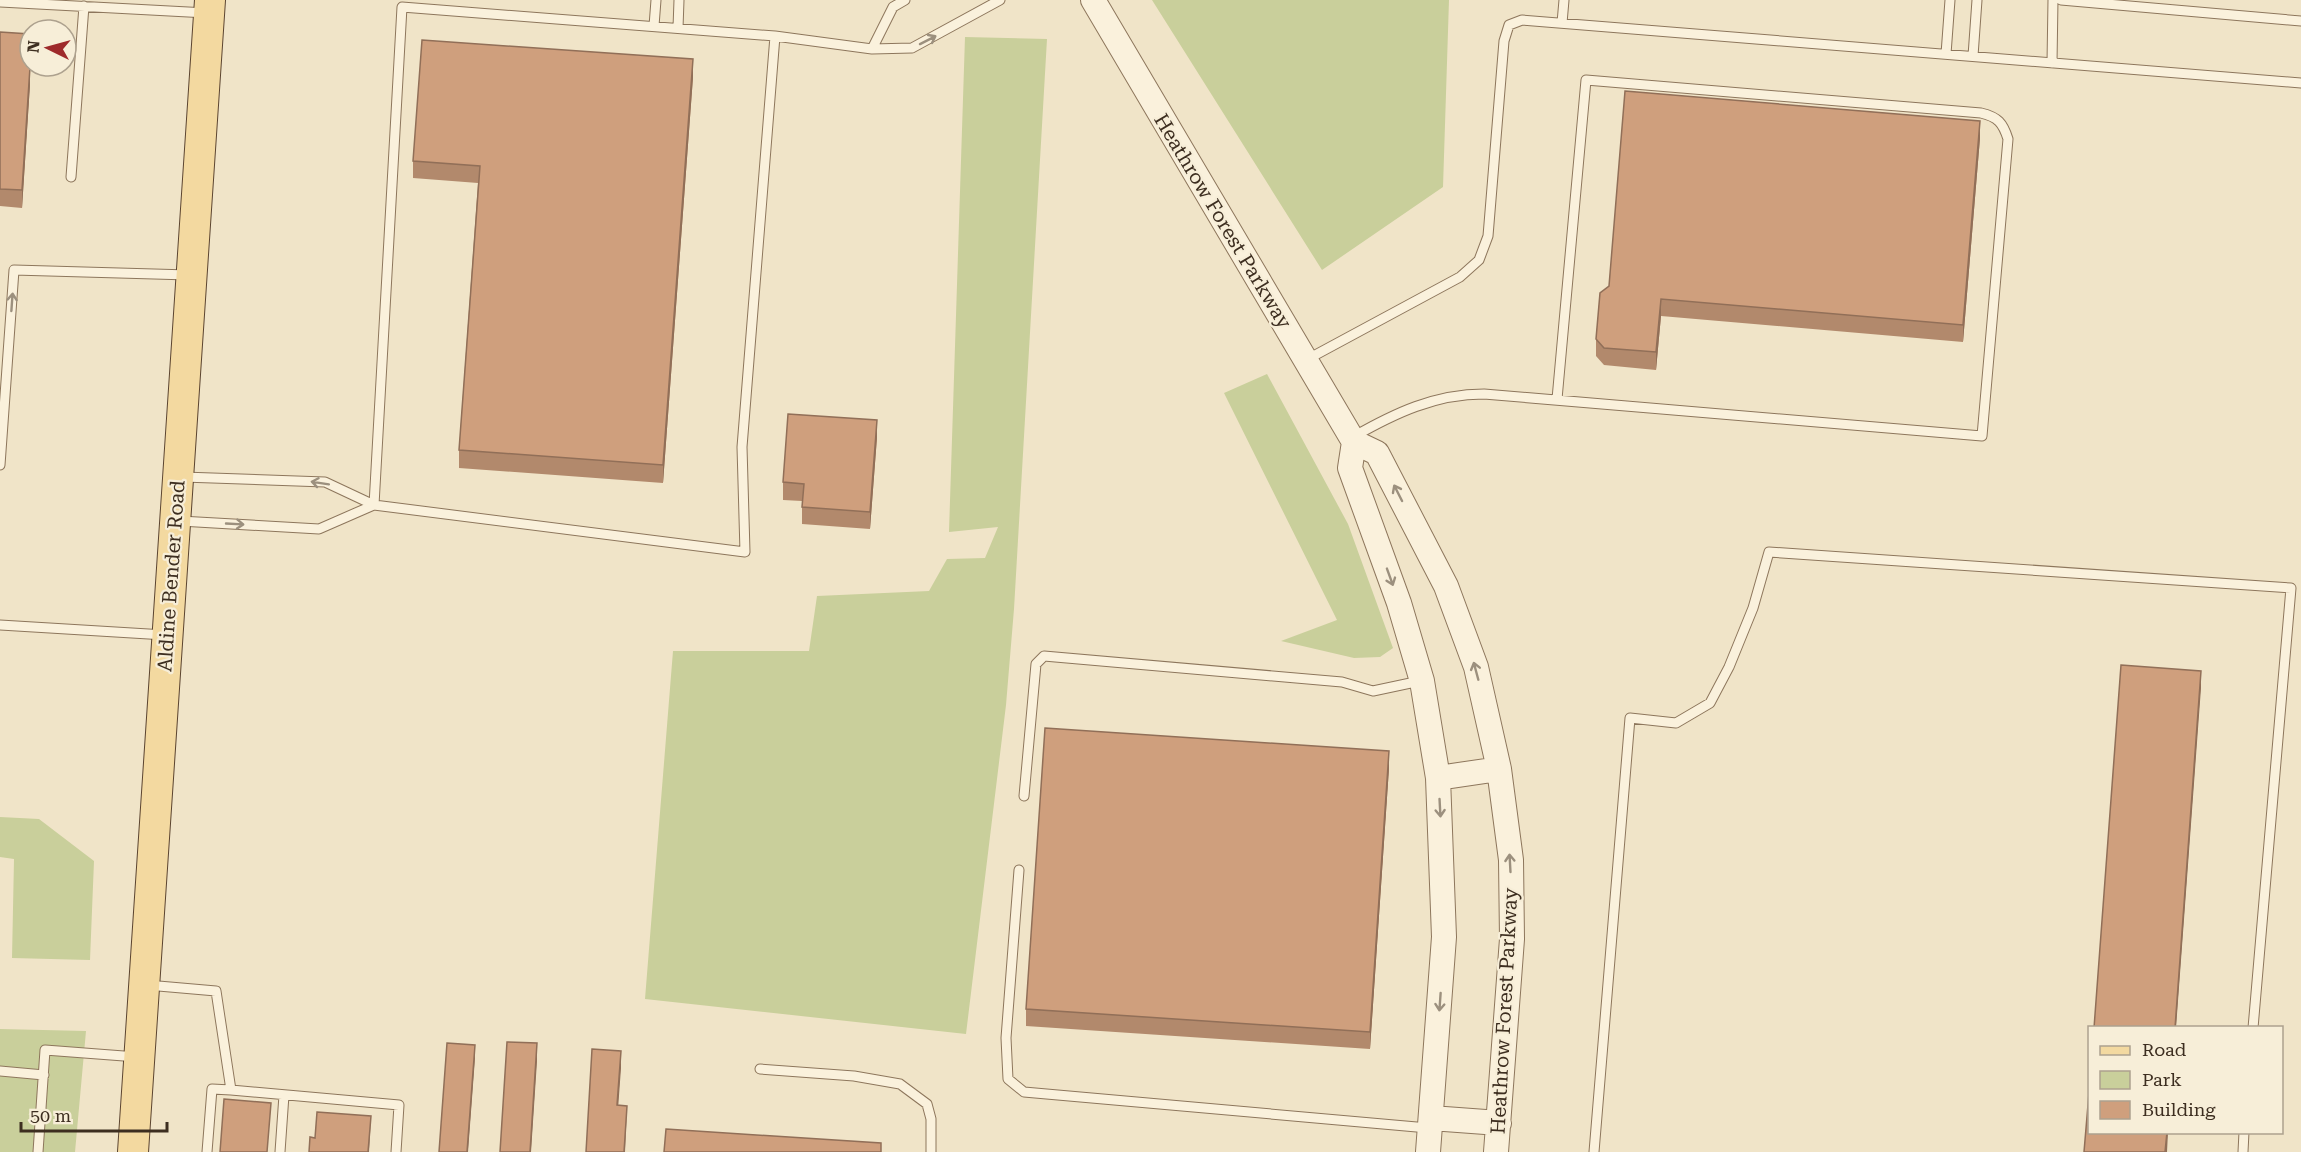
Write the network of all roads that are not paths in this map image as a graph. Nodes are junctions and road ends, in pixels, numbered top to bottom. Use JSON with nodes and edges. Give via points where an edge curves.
{"nodes":[{"id":1,"x":656,"y":0,"type":"edge"},
{"id":2,"x":680,"y":0,"type":"edge"},
{"id":3,"x":904,"y":0,"type":"edge"},
{"id":4,"x":1000,"y":0,"type":"edge"},
{"id":5,"x":1093,"y":0,"type":"edge"},
{"id":6,"x":1564,"y":0,"type":"edge"},
{"id":7,"x":1950,"y":0,"type":"edge"},
{"id":8,"x":1977,"y":0,"type":"edge"},
{"id":9,"x":2053,"y":0,"type":"edge"},
{"id":10,"x":2061,"y":0,"type":"edge"},
{"id":11,"x":0,"y":2,"type":"edge"},
{"id":12,"x":402,"y":3,"type":"edge"},
{"id":13,"x":84,"y":6,"type":"junction"},
{"id":14,"x":209,"y":7,"type":"edge"},
{"id":15,"x":2301,"y":21,"type":"edge"},
{"id":16,"x":1562,"y":23,"type":"junction"},
{"id":17,"x":654,"y":26,"type":"junction"},
{"id":18,"x":678,"y":28,"type":"junction"},
{"id":19,"x":775,"y":36,"type":"junction"},
{"id":20,"x":872,"y":49,"type":"junction"},
{"id":21,"x":1946,"y":54,"type":"junction"},
{"id":22,"x":1973,"y":56,"type":"junction"},
{"id":23,"x":2052,"y":63,"type":"junction"},
{"id":24,"x":2301,"y":83,"type":"edge"},
{"id":25,"x":71,"y":177,"type":"dead end"},
{"id":26,"x":191,"y":275,"type":"junction"},
{"id":27,"x":1305,"y":361,"type":"junction"},
{"id":28,"x":1557,"y":399,"type":"junction"},
{"id":29,"x":1353,"y":439,"type":"junction"},
{"id":30,"x":0,"y":465,"type":"edge"},
{"id":31,"x":178,"y":476,"type":"junction"},
{"id":32,"x":374,"y":505,"type":"junction"},
{"id":33,"x":176,"y":521,"type":"junction"},
{"id":34,"x":0,"y":625,"type":"edge"},
{"id":35,"x":167,"y":635,"type":"junction"},
{"id":36,"x":1422,"y":681,"type":"junction"},
{"id":37,"x":1499,"y":769,"type":"junction"},
{"id":38,"x":1438,"y":778,"type":"junction"},
{"id":39,"x":1024,"y":796,"type":"dead end"},
{"id":40,"x":1019,"y":870,"type":"dead end"},
{"id":41,"x":144,"y":985,"type":"junction"},
{"id":42,"x":2253,"y":1026,"type":"edge"},
{"id":43,"x":139,"y":1058,"type":"junction"},
{"id":44,"x":760,"y":1069,"type":"dead end"},
{"id":45,"x":0,"y":1071,"type":"edge"},
{"id":46,"x":44,"y":1074,"type":"junction"},
{"id":47,"x":231,"y":1090,"type":"junction"},
{"id":48,"x":284,"y":1095,"type":"junction"},
{"id":49,"x":1431,"y":1123,"type":"junction"},
{"id":50,"x":1499,"y":1123,"type":"junction"},
{"id":51,"x":2244,"y":1134,"type":"edge"},
{"id":52,"x":38,"y":1152,"type":"edge"},
{"id":53,"x":133,"y":1152,"type":"edge"},
{"id":54,"x":207,"y":1152,"type":"edge"},
{"id":55,"x":280,"y":1152,"type":"edge"},
{"id":56,"x":396,"y":1152,"type":"edge"},
{"id":57,"x":931,"y":1152,"type":"edge"},
{"id":58,"x":1428,"y":1152,"type":"edge"},
{"id":59,"x":1496,"y":1152,"type":"edge"},
{"id":60,"x":1594,"y":1152,"type":"edge"},
{"id":61,"x":2242,"y":1152,"type":"edge"}],
"edges":[{"from":1,"to":17,"type":"lane"},
{"from":2,"to":18,"type":"lane"},
{"from":3,"to":20,"type":"lane","via":[[893,8]]},
{"from":20,"to":4,"type":"lane","one_way":true,"via":[[912,48]]},
{"from":5,"to":27,"type":"street","name":"Heathrow Forest Parkway"},
{"from":6,"to":16,"type":"lane"},
{"from":7,"to":21,"type":"lane"},
{"from":8,"to":22,"type":"lane"},
{"from":9,"to":23,"type":"lane"},
{"from":10,"to":15,"type":"lane"},
{"from":11,"to":13,"type":"lane"},
{"from":12,"to":17,"type":"lane"},
{"from":12,"to":32,"type":"lane"},
{"from":13,"to":14,"type":"lane"},
{"from":13,"to":25,"type":"lane"},
{"from":14,"to":26,"type":"main road","name":"Aldine Bender Road"},
{"from":16,"to":21,"type":"lane"},
{"from":16,"to":27,"type":"lane","via":[[1522,20],[1509,25],[1504,42],[1488,236],[1479,260],[1460,277]]},
{"from":17,"to":18,"type":"lane"},
{"from":18,"to":19,"type":"lane"},
{"from":19,"to":20,"type":"lane"},
{"from":19,"to":32,"type":"lane","via":[[742,447],[745,552]]},
{"from":21,"to":22,"type":"lane"},
{"from":22,"to":23,"type":"lane"},
{"from":23,"to":24,"type":"lane"},
{"from":30,"to":26,"type":"lane","one_way":true,"via":[[14,270]]},
{"from":26,"to":31,"type":"main road","name":"Aldine Bender Road"},
{"from":27,"to":29,"type":"street","name":"Heathrow Forest Parkway"},
{"from":28,"to":28,"type":"lane","via":[[1982,436],[2008,139],[2004,126],[1995,117],[1981,112],[1586,80]]},
{"from":28,"to":29,"type":"lane","via":[[1484,394],[1446,397],[1409,408]]},
{"from":29,"to":36,"type":"street","one_way":true,"via":[[1350,468],[1399,603]]},
{"from":37,"to":29,"type":"street","name":"Heathrow Forest Parkway","one_way":true,"via":[[1476,668],[1446,586],[1377,453]]},
{"from":32,"to":31,"type":"lane","one_way":true,"via":[[325,482]]},
{"from":31,"to":33,"type":"main road","name":"Aldine Bender Road"},
{"from":33,"to":32,"type":"lane","one_way":true,"via":[[319,528]]},
{"from":33,"to":35,"type":"main road","name":"Aldine Bender Road"},
{"from":34,"to":35,"type":"lane"},
{"from":35,"to":41,"type":"main road","name":"Aldine Bender Road"},
{"from":36,"to":38,"type":"street"},
{"from":36,"to":39,"type":"lane","via":[[1373,691],[1342,682],[1044,656],[1036,664]]},
{"from":37,"to":38,"type":"street"},
{"from":50,"to":37,"type":"street","name":"Heathrow Forest Parkway","one_way":true,"via":[[1512,939],[1511,860]]},
{"from":38,"to":49,"type":"street","one_way":true,"via":[[1444,937]]},
{"from":40,"to":49,"type":"lane","via":[[1006,1038],[1008,1079],[1024,1092]]},
{"from":41,"to":43,"type":"main road","name":"Aldine Bender Road"},
{"from":41,"to":47,"type":"lane","via":[[216,991]]},
{"from":42,"to":60,"type":"lane","via":[[2291,588],[1769,552],[1753,608],[1710,703],[1676,723],[1630,718]]},
{"from":43,"to":46,"type":"lane","via":[[45,1050]]},
{"from":43,"to":53,"type":"main road","name":"Aldine Bender Road"},
{"from":44,"to":57,"type":"lane","via":[[854,1076],[900,1084],[927,1104]]},
{"from":45,"to":46,"type":"lane"},
{"from":46,"to":52,"type":"lane"},
{"from":47,"to":48,"type":"lane"},
{"from":47,"to":54,"type":"lane","via":[[212,1089]]},
{"from":48,"to":55,"type":"lane"},
{"from":48,"to":56,"type":"lane","via":[[399,1105]]},
{"from":49,"to":50,"type":"street"},
{"from":49,"to":58,"type":"street"},
{"from":50,"to":59,"type":"street","name":"Heathrow Forest Parkway"},
{"from":51,"to":61,"type":"lane"}]}
